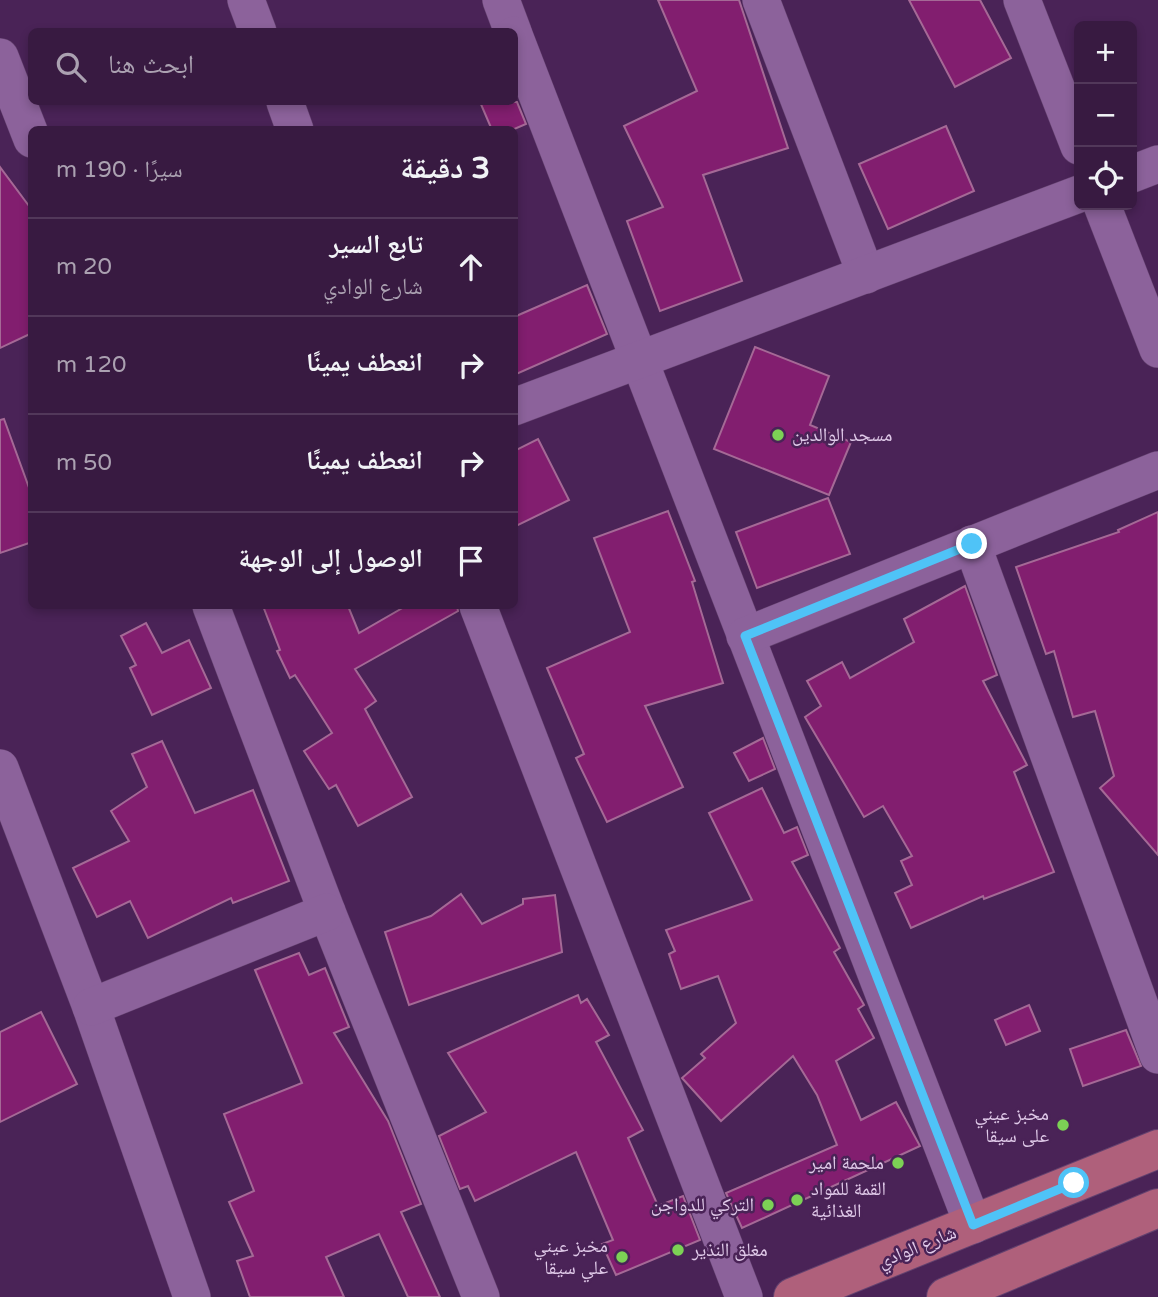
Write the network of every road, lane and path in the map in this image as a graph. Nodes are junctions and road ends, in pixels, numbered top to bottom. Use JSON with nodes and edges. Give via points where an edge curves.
{"nodes":[{"id":1,"x":246,"y":0,"type":"edge"},
{"id":2,"x":501,"y":0,"type":"edge"},
{"id":3,"x":761,"y":0,"type":"edge"},
{"id":4,"x":1022,"y":0,"type":"edge"},
{"id":5,"x":256,"y":28,"type":"edge"},
{"id":6,"x":512,"y":28,"type":"edge"},
{"id":7,"x":518,"y":44,"type":"edge"},
{"id":8,"x":0,"y":57,"type":"edge"},
{"id":9,"x":286,"y":105,"type":"edge"},
{"id":10,"x":294,"y":126,"type":"edge"},
{"id":11,"x":28,"y":129,"type":"edge"},
{"id":12,"x":1074,"y":133,"type":"edge"},
{"id":13,"x":1158,"y":164,"type":"edge"},
{"id":14,"x":1137,"y":172,"type":"edge"},
{"id":15,"x":1074,"y":196,"type":"edge"},
{"id":16,"x":1104,"y":210,"type":"edge"},
{"id":17,"x":866,"y":275,"type":"junction"},
{"id":18,"x":1158,"y":349,"type":"edge"},
{"id":19,"x":640,"y":360,"type":"junction"},
{"id":20,"x":518,"y":406,"type":"edge"},
{"id":21,"x":1158,"y":470,"type":"edge"},
{"id":22,"x":972,"y":544,"type":"junction"},
{"id":23,"x":212,"y":609,"type":"edge"},
{"id":24,"x":479,"y":609,"type":"edge"},
{"id":25,"x":745,"y":636,"type":"junction"},
{"id":26,"x":0,"y":768,"type":"edge"},
{"id":27,"x":327,"y":912,"type":"junction"},
{"id":28,"x":91,"y":1007,"type":"junction"},
{"id":29,"x":1158,"y":1055,"type":"edge"},
{"id":30,"x":1158,"y":1149,"type":"edge"},
{"id":31,"x":1158,"y":1208,"type":"edge"},
{"id":32,"x":973,"y":1225,"type":"junction"},
{"id":33,"x":953,"y":1296,"type":"edge"},
{"id":34,"x":192,"y":1297,"type":"edge"},
{"id":35,"x":481,"y":1297,"type":"edge"},
{"id":36,"x":744,"y":1297,"type":"edge"},
{"id":37,"x":793,"y":1297,"type":"edge"}],
"edges":[{"from":1,"to":5,"type":"street"},
{"from":2,"to":6,"type":"street"},
{"from":3,"to":17,"type":"street"},
{"from":4,"to":12,"type":"street"},
{"from":7,"to":19,"type":"street"},
{"from":8,"to":11,"type":"street"},
{"from":9,"to":10,"type":"street"},
{"from":13,"to":14,"type":"street"},
{"from":15,"to":17,"type":"street"},
{"from":16,"to":18,"type":"street"},
{"from":17,"to":19,"type":"street"},
{"from":19,"to":20,"type":"street"},
{"from":19,"to":25,"type":"street"},
{"from":21,"to":22,"type":"street"},
{"from":22,"to":25,"type":"street"},
{"from":22,"to":29,"type":"street"},
{"from":23,"to":27,"type":"street"},
{"from":24,"to":36,"type":"street"},
{"from":25,"to":32,"type":"street"},
{"from":26,"to":28,"type":"street"},
{"from":27,"to":28,"type":"street"},
{"from":27,"to":35,"type":"street"},
{"from":28,"to":34,"type":"street"},
{"from":30,"to":32,"type":"main road","name":"شارع الوادي"},
{"from":31,"to":33,"type":"main road"},
{"from":32,"to":37,"type":"main road","name":"شارع الوادي"}]}
